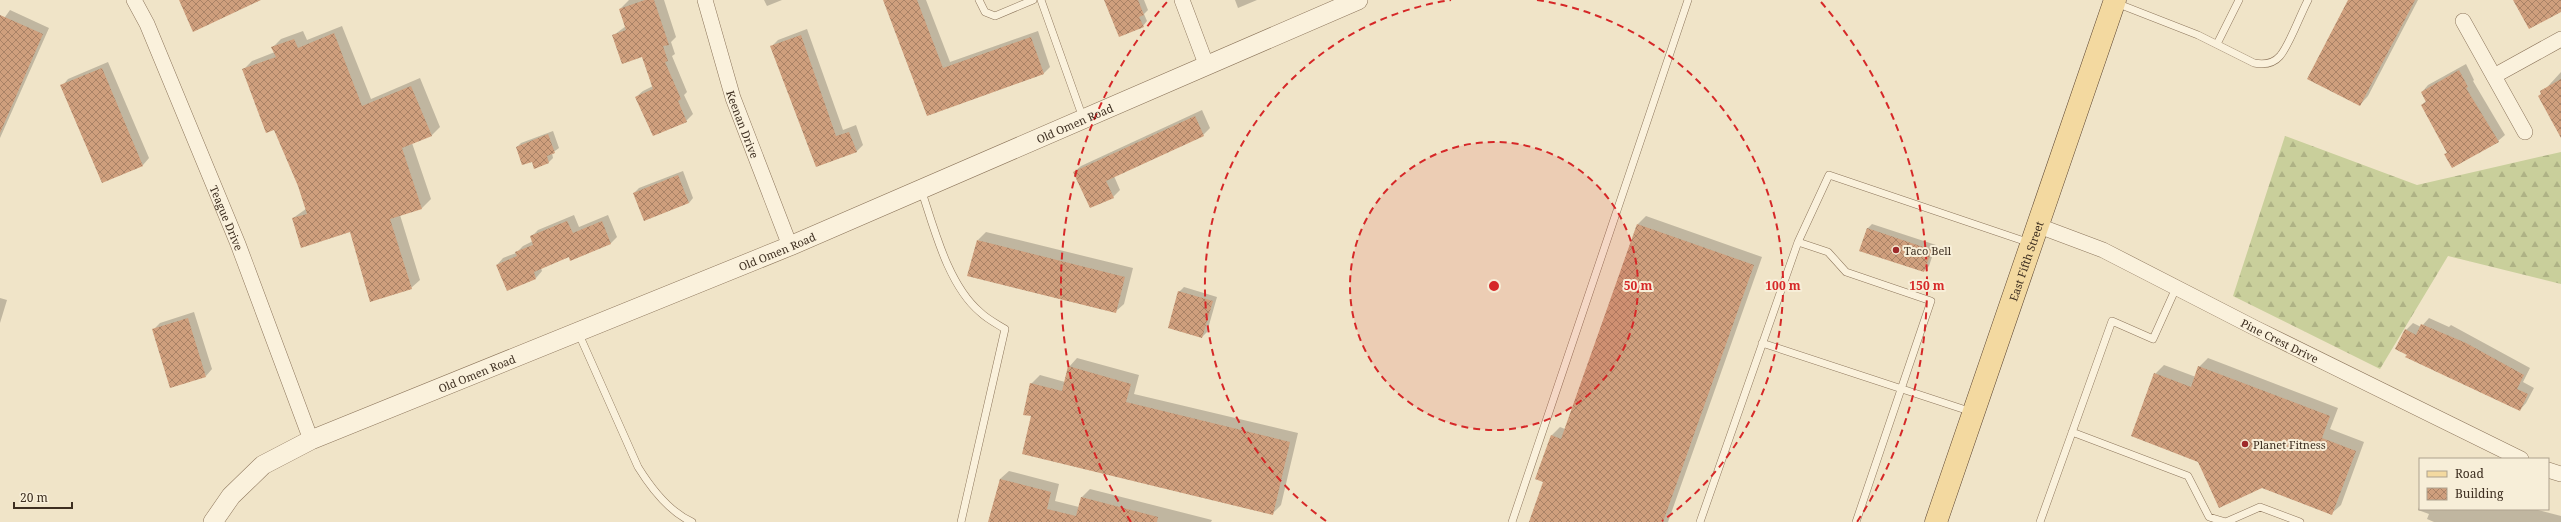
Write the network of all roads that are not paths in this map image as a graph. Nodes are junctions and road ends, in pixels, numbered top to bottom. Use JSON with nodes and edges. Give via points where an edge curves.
{"nodes":[{"id":1,"x":134,"y":0,"type":"edge"},
{"id":2,"x":705,"y":0,"type":"edge"},
{"id":3,"x":979,"y":0,"type":"edge"},
{"id":4,"x":1033,"y":0,"type":"edge"},
{"id":5,"x":1041,"y":0,"type":"edge"},
{"id":6,"x":1182,"y":0,"type":"edge"},
{"id":7,"x":1358,"y":0,"type":"edge"},
{"id":8,"x":1688,"y":0,"type":"edge"},
{"id":9,"x":2239,"y":0,"type":"edge"},
{"id":10,"x":2308,"y":0,"type":"edge"},
{"id":11,"x":2115,"y":1,"type":"edge"},
{"id":12,"x":2463,"y":20,"type":"dead end"},
{"id":13,"x":2561,"y":39,"type":"edge"},
{"id":14,"x":2217,"y":44,"type":"junction"},
{"id":15,"x":1206,"y":64,"type":"junction"},
{"id":16,"x":2494,"y":76,"type":"junction"},
{"id":17,"x":1083,"y":118,"type":"junction"},
{"id":18,"x":2525,"y":132,"type":"dead end"},
{"id":19,"x":921,"y":189,"type":"junction"},
{"id":20,"x":2035,"y":235,"type":"junction"},
{"id":21,"x":1798,"y":242,"type":"junction"},
{"id":22,"x":790,"y":246,"type":"junction"},
{"id":23,"x":2176,"y":288,"type":"junction"},
{"id":24,"x":578,"y":332,"type":"junction"},
{"id":25,"x":1762,"y":343,"type":"junction"},
{"id":26,"x":1901,"y":388,"type":"junction"},
{"id":27,"x":1974,"y":412,"type":"junction"},
{"id":28,"x":2072,"y":432,"type":"junction"},
{"id":29,"x":311,"y":440,"type":"junction"},
{"id":30,"x":2519,"y":458,"type":"edge"},
{"id":31,"x":2549,"y":470,"type":"edge"},
{"id":32,"x":2561,"y":474,"type":"edge"},
{"id":33,"x":213,"y":522,"type":"edge"},
{"id":34,"x":692,"y":522,"type":"edge"},
{"id":35,"x":961,"y":522,"type":"edge"},
{"id":36,"x":1512,"y":522,"type":"edge"},
{"id":37,"x":1700,"y":522,"type":"edge"},
{"id":38,"x":1856,"y":522,"type":"edge"},
{"id":39,"x":1936,"y":522,"type":"edge"},
{"id":40,"x":2040,"y":522,"type":"edge"},
{"id":41,"x":2226,"y":522,"type":"edge"},
{"id":42,"x":2300,"y":522,"type":"edge"}],
"edges":[{"from":1,"to":29,"type":"street","name":"Teague Drive","via":[[147,24],[238,244]]},
{"from":2,"to":22,"type":"street","name":"Keenan Drive","via":[[733,98]]},
{"from":3,"to":4,"type":"lane","via":[[985,12],[995,16]]},
{"from":5,"to":17,"type":"lane"},
{"from":6,"to":15,"type":"street"},
{"from":7,"to":15,"type":"street","name":"Old Omen Road"},
{"from":8,"to":36,"type":"lane"},
{"from":9,"to":14,"type":"lane"},
{"from":10,"to":14,"type":"lane","via":[[2280,56],[2270,63],[2254,63]]},
{"from":11,"to":14,"type":"lane"},
{"from":11,"to":20,"type":"main road","name":"East Fifth Street"},
{"from":12,"to":16,"type":"street"},
{"from":13,"to":16,"type":"street"},
{"from":15,"to":17,"type":"street","name":"Old Omen Road"},
{"from":16,"to":18,"type":"street"},
{"from":17,"to":19,"type":"street","name":"Old Omen Road"},
{"from":19,"to":22,"type":"street","name":"Old Omen Road"},
{"from":19,"to":35,"type":"lane","via":[[941,248],[964,293],[980,312],[1005,329]]},
{"from":20,"to":21,"type":"lane","via":[[1829,175]]},
{"from":20,"to":23,"type":"street","name":"Pine Crest Drive","via":[[2103,250]]},
{"from":20,"to":27,"type":"main road","name":"East Fifth Street"},
{"from":21,"to":25,"type":"lane"},
{"from":21,"to":26,"type":"lane","via":[[1828,252],[1846,272],[1931,301]]},
{"from":22,"to":24,"type":"street","name":"Old Omen Road"},
{"from":23,"to":28,"type":"lane","via":[[2153,339],[2112,321]]},
{"from":23,"to":30,"type":"street","name":"Pine Crest Drive"},
{"from":24,"to":29,"type":"street","name":"Old Omen Road"},
{"from":24,"to":34,"type":"lane","via":[[638,467],[663,500]]},
{"from":25,"to":26,"type":"lane"},
{"from":25,"to":37,"type":"lane"},
{"from":26,"to":27,"type":"lane"},
{"from":26,"to":38,"type":"lane"},
{"from":27,"to":39,"type":"main road","name":"East Fifth Street"},
{"from":28,"to":40,"type":"lane"},
{"from":28,"to":41,"type":"lane","via":[[2188,476],[2209,517]]},
{"from":29,"to":33,"type":"street","name":"Old Omen Road","via":[[263,465],[231,496]]},
{"from":31,"to":32,"type":"street"},
{"from":41,"to":42,"type":"lane","via":[[2260,507]]}]}
